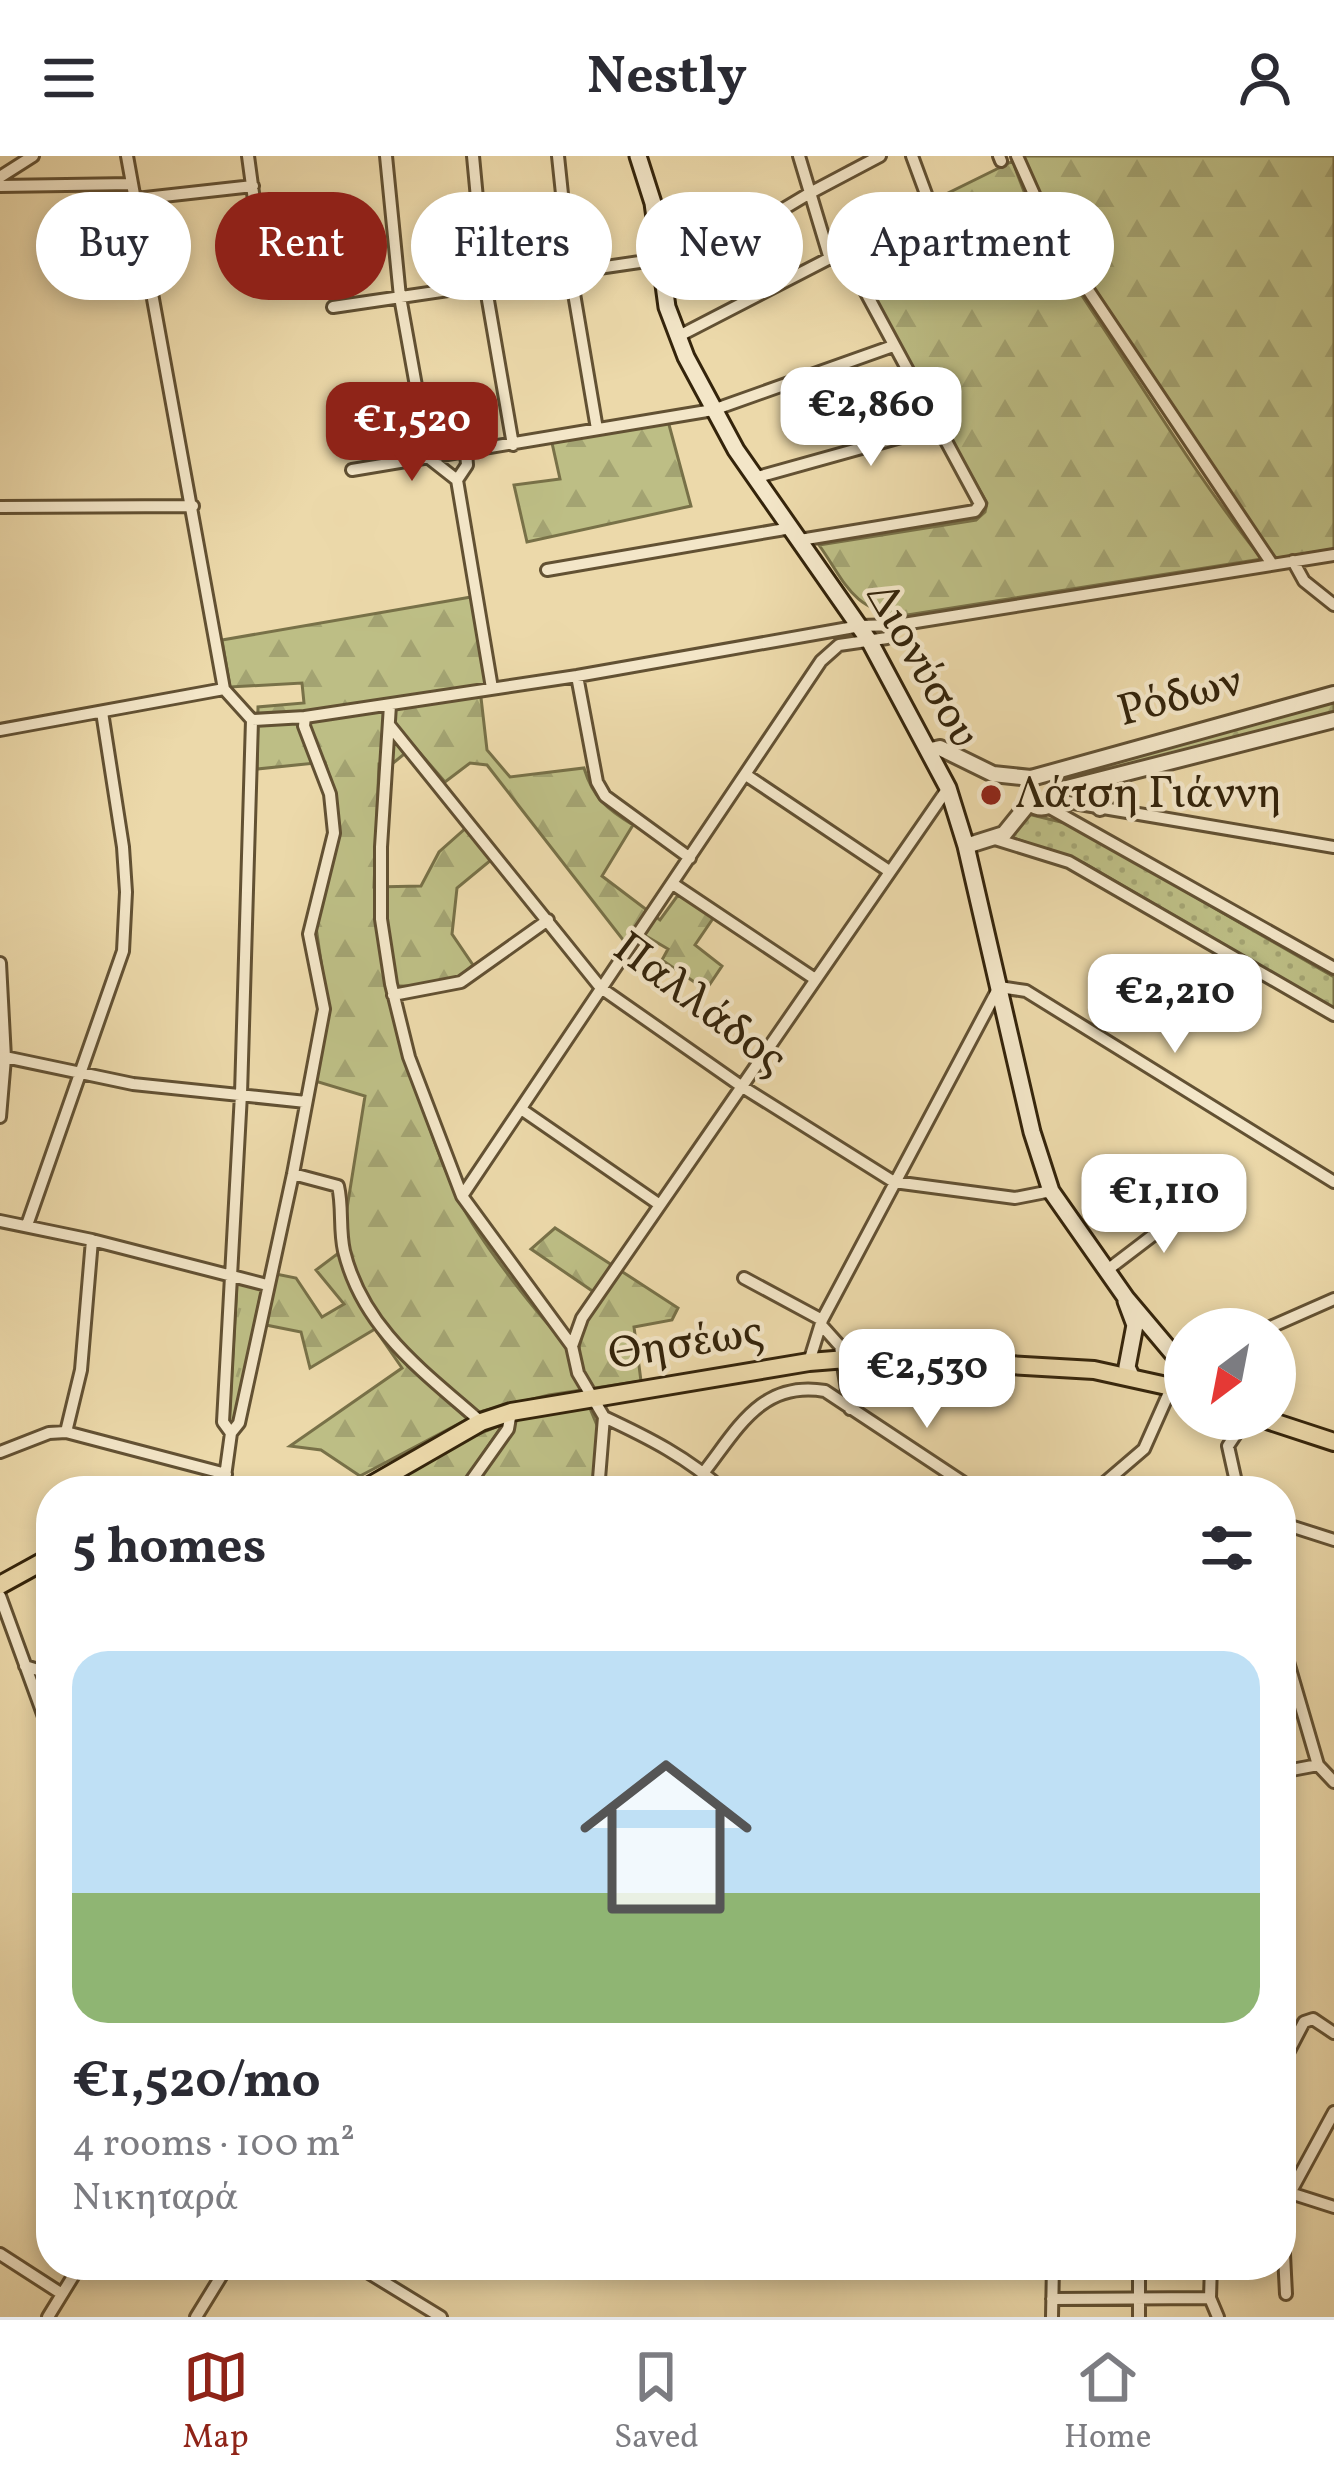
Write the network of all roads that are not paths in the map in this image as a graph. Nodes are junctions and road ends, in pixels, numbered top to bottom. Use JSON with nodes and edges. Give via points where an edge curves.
{"nodes":[{"id":1,"x":33,"y":156,"type":"edge"},
{"id":2,"x":127,"y":156,"type":"edge"},
{"id":3,"x":248,"y":156,"type":"edge"},
{"id":4,"x":386,"y":156,"type":"edge"},
{"id":5,"x":473,"y":156,"type":"edge"},
{"id":6,"x":558,"y":156,"type":"edge"},
{"id":7,"x":638,"y":156,"type":"edge"},
{"id":8,"x":799,"y":156,"type":"edge"},
{"id":9,"x":880,"y":156,"type":"edge"},
{"id":10,"x":912,"y":156,"type":"edge"},
{"id":11,"x":1017,"y":156,"type":"edge"},
{"id":12,"x":0,"y":182,"type":"edge"},
{"id":13,"x":133,"y":184,"type":"junction"},
{"id":14,"x":253,"y":186,"type":"junction"},
{"id":15,"x":135,"y":192,"type":"edge"},
{"id":16,"x":254,"y":192,"type":"edge"},
{"id":17,"x":476,"y":192,"type":"edge"},
{"id":18,"x":562,"y":192,"type":"edge"},
{"id":19,"x":649,"y":192,"type":"edge"},
{"id":20,"x":925,"y":192,"type":"edge"},
{"id":21,"x":191,"y":193,"type":"edge"},
{"id":22,"x":810,"y":193,"type":"junction"},
{"id":23,"x":803,"y":197,"type":"edge"},
{"id":24,"x":827,"y":249,"type":"edge"},
{"id":25,"x":827,"y":261,"type":"edge"},
{"id":26,"x":411,"y":295,"type":"edge"},
{"id":27,"x":400,"y":297,"type":"junction"},
{"id":28,"x":155,"y":300,"type":"edge"},
{"id":29,"x":488,"y":300,"type":"edge"},
{"id":30,"x":575,"y":300,"type":"edge"},
{"id":31,"x":668,"y":300,"type":"edge"},
{"id":32,"x":869,"y":300,"type":"edge"},
{"id":33,"x":333,"y":308,"type":"dead end"},
{"id":34,"x":677,"y":337,"type":"junction"},
{"id":35,"x":893,"y":346,"type":"junction"},
{"id":36,"x":713,"y":410,"type":"junction"},
{"id":37,"x":937,"y":427,"type":"junction"},
{"id":38,"x":596,"y":429,"type":"junction"},
{"id":39,"x":512,"y":445,"type":"junction"},
{"id":40,"x":466,"y":452,"type":"junction"},
{"id":41,"x":429,"y":458,"type":"junction"},
{"id":42,"x":352,"y":470,"type":"dead end"},
{"id":43,"x":754,"y":478,"type":"junction"},
{"id":44,"x":457,"y":481,"type":"junction"},
{"id":45,"x":193,"y":506,"type":"junction"},
{"id":46,"x":0,"y":507,"type":"edge"},
{"id":47,"x":796,"y":534,"type":"junction"},
{"id":48,"x":1334,"y":554,"type":"edge"},
{"id":49,"x":1293,"y":561,"type":"junction"},
{"id":50,"x":1272,"y":564,"type":"junction"},
{"id":51,"x":547,"y":570,"type":"dead end"},
{"id":52,"x":1334,"y":605,"type":"edge"},
{"id":53,"x":897,"y":625,"type":"junction"},
{"id":54,"x":860,"y":626,"type":"junction"},
{"id":55,"x":810,"y":636,"type":"junction"},
{"id":56,"x":870,"y":642,"type":"junction"},
{"id":57,"x":821,"y":661,"type":"junction"},
{"id":58,"x":577,"y":676,"type":"junction"},
{"id":59,"x":224,"y":688,"type":"junction"},
{"id":60,"x":492,"y":688,"type":"junction"},
{"id":61,"x":1334,"y":694,"type":"edge"},
{"id":62,"x":390,"y":704,"type":"junction"},
{"id":63,"x":102,"y":712,"type":"junction"},
{"id":64,"x":305,"y":717,"type":"junction"},
{"id":65,"x":252,"y":720,"type":"junction"},
{"id":66,"x":1334,"y":720,"type":"edge"},
{"id":67,"x":390,"y":725,"type":"junction"},
{"id":68,"x":0,"y":730,"type":"edge"},
{"id":69,"x":931,"y":751,"type":"junction"},
{"id":70,"x":746,"y":775,"type":"junction"},
{"id":71,"x":1038,"y":776,"type":"junction"},
{"id":72,"x":1102,"y":779,"type":"junction"},
{"id":73,"x":948,"y":788,"type":"junction"},
{"id":74,"x":1054,"y":799,"type":"junction"},
{"id":75,"x":1029,"y":802,"type":"junction"},
{"id":76,"x":1100,"y":808,"type":"junction"},
{"id":77,"x":995,"y":838,"type":"junction"},
{"id":78,"x":966,"y":846,"type":"junction"},
{"id":79,"x":1334,"y":847,"type":"edge"},
{"id":80,"x":690,"y":858,"type":"junction"},
{"id":81,"x":889,"y":872,"type":"junction"},
{"id":82,"x":673,"y":884,"type":"junction"},
{"id":83,"x":548,"y":920,"type":"junction"},
{"id":84,"x":0,"y":963,"type":"edge"},
{"id":85,"x":1334,"y":968,"type":"edge"},
{"id":86,"x":815,"y":979,"type":"junction"},
{"id":87,"x":999,"y":987,"type":"junction"},
{"id":88,"x":601,"y":988,"type":"junction"},
{"id":89,"x":393,"y":995,"type":"junction"},
{"id":90,"x":1334,"y":1015,"type":"edge"},
{"id":91,"x":3,"y":1057,"type":"edge"},
{"id":92,"x":80,"y":1076,"type":"junction"},
{"id":93,"x":741,"y":1086,"type":"junction"},
{"id":94,"x":241,"y":1094,"type":"junction"},
{"id":95,"x":306,"y":1102,"type":"junction"},
{"id":96,"x":521,"y":1109,"type":"junction"},
{"id":97,"x":0,"y":1117,"type":"edge"},
{"id":98,"x":293,"y":1174,"type":"junction"},
{"id":99,"x":1334,"y":1181,"type":"edge"},
{"id":100,"x":894,"y":1182,"type":"junction"},
{"id":101,"x":1051,"y":1191,"type":"junction"},
{"id":102,"x":462,"y":1196,"type":"junction"},
{"id":103,"x":1194,"y":1204,"type":"dead end"},
{"id":104,"x":660,"y":1205,"type":"junction"},
{"id":105,"x":0,"y":1221,"type":"edge"},
{"id":106,"x":27,"y":1225,"type":"junction"},
{"id":107,"x":92,"y":1240,"type":"junction"},
{"id":108,"x":1106,"y":1271,"type":"junction"},
{"id":109,"x":231,"y":1276,"type":"junction"},
{"id":110,"x":743,"y":1278,"type":"dead end"},
{"id":111,"x":267,"y":1285,"type":"junction"},
{"id":112,"x":1126,"y":1298,"type":"junction"},
{"id":113,"x":1334,"y":1298,"type":"edge"},
{"id":114,"x":1296,"y":1315,"type":"edge"},
{"id":115,"x":1144,"y":1316,"type":"junction"},
{"id":116,"x":822,"y":1323,"type":"junction"},
{"id":117,"x":1162,"y":1337,"type":"joint"},
{"id":118,"x":1164,"y":1340,"type":"edge"},
{"id":119,"x":572,"y":1346,"type":"junction"},
{"id":120,"x":1132,"y":1346,"type":"junction"},
{"id":121,"x":827,"y":1360,"type":"junction"},
{"id":122,"x":1094,"y":1370,"type":"junction"},
{"id":123,"x":1130,"y":1376,"type":"junction"},
{"id":124,"x":1164,"y":1384,"type":"edge"},
{"id":125,"x":815,"y":1390,"type":"junction"},
{"id":126,"x":592,"y":1397,"type":"junction"},
{"id":127,"x":511,"y":1412,"type":"junction"},
{"id":128,"x":852,"y":1412,"type":"junction"},
{"id":129,"x":1164,"y":1413,"type":"edge"},
{"id":130,"x":604,"y":1417,"type":"junction"},
{"id":131,"x":481,"y":1422,"type":"junction"},
{"id":132,"x":1296,"y":1430,"type":"edge"},
{"id":133,"x":66,"y":1432,"type":"junction"},
{"id":134,"x":231,"y":1433,"type":"junction"},
{"id":135,"x":1232,"y":1440,"type":"edge"},
{"id":136,"x":1334,"y":1442,"type":"edge"},
{"id":137,"x":0,"y":1452,"type":"edge"},
{"id":138,"x":704,"y":1472,"type":"junction"},
{"id":139,"x":226,"y":1474,"type":"joint"},
{"id":140,"x":387,"y":1476,"type":"edge"},
{"id":141,"x":475,"y":1476,"type":"edge"},
{"id":142,"x":599,"y":1476,"type":"edge"},
{"id":143,"x":708,"y":1476,"type":"edge"},
{"id":144,"x":952,"y":1476,"type":"edge"},
{"id":145,"x":1112,"y":1476,"type":"edge"},
{"id":146,"x":1235,"y":1476,"type":"edge"},
{"id":147,"x":1296,"y":1528,"type":"edge"},
{"id":148,"x":1334,"y":1540,"type":"edge"},
{"id":149,"x":36,"y":1565,"type":"edge"},
{"id":150,"x":0,"y":1585,"type":"edge"},
{"id":151,"x":0,"y":1595,"type":"edge"},
{"id":152,"x":25,"y":1666,"type":"junction"},
{"id":153,"x":36,"y":1669,"type":"edge"},
{"id":154,"x":1296,"y":1690,"type":"edge"},
{"id":155,"x":36,"y":1694,"type":"edge"},
{"id":156,"x":1296,"y":1702,"type":"edge"},
{"id":157,"x":1300,"y":1704,"type":"junction"},
{"id":158,"x":1318,"y":1765,"type":"junction"},
{"id":159,"x":1296,"y":1769,"type":"edge"},
{"id":160,"x":1334,"y":1782,"type":"edge"},
{"id":161,"x":1334,"y":2033,"type":"edge"},
{"id":162,"x":1296,"y":2037,"type":"edge"},
{"id":163,"x":1334,"y":2112,"type":"edge"},
{"id":164,"x":1296,"y":2174,"type":"edge"},
{"id":165,"x":1296,"y":2196,"type":"edge"},
{"id":166,"x":1334,"y":2207,"type":"edge"},
{"id":167,"x":0,"y":2254,"type":"edge"},
{"id":168,"x":36,"y":2277,"type":"edge"},
{"id":169,"x":40,"y":2280,"type":"edge"},
{"id":170,"x":71,"y":2280,"type":"edge"},
{"id":171,"x":219,"y":2280,"type":"edge"},
{"id":172,"x":381,"y":2280,"type":"edge"},
{"id":173,"x":1053,"y":2280,"type":"edge"},
{"id":174,"x":1139,"y":2280,"type":"edge"},
{"id":175,"x":1211,"y":2280,"type":"edge"},
{"id":176,"x":1286,"y":2280,"type":"edge"},
{"id":177,"x":62,"y":2294,"type":"junction"},
{"id":178,"x":1286,"y":2294,"type":"dead end"},
{"id":179,"x":1139,"y":2298,"type":"junction"},
{"id":180,"x":1210,"y":2298,"type":"junction"},
{"id":181,"x":1052,"y":2299,"type":"junction"},
{"id":182,"x":48,"y":2317,"type":"edge"},
{"id":183,"x":196,"y":2317,"type":"edge"},
{"id":184,"x":441,"y":2317,"type":"edge"},
{"id":185,"x":1052,"y":2317,"type":"edge"},
{"id":186,"x":1139,"y":2317,"type":"edge"},
{"id":187,"x":1218,"y":2317,"type":"edge"}],
"edges":[{"from":1,"to":12,"type":"street"},
{"from":2,"to":13,"type":"street"},
{"from":3,"to":14,"type":"street"},
{"from":4,"to":27,"type":"street"},
{"from":5,"to":17,"type":"street"},
{"from":6,"to":18,"type":"street"},
{"from":7,"to":19,"type":"main road","name":"Διονύσου"},
{"from":8,"to":22,"type":"street"},
{"from":9,"to":22,"type":"street"},
{"from":10,"to":20,"type":"street"},
{"from":11,"to":50,"type":"street","via":[[1050,230]]},
{"from":12,"to":13,"type":"street"},
{"from":13,"to":15,"type":"street"},
{"from":14,"to":16,"type":"street"},
{"from":14,"to":21,"type":"street"},
{"from":22,"to":23,"type":"street"},
{"from":22,"to":24,"type":"street"},
{"from":25,"to":34,"type":"street"},
{"from":26,"to":27,"type":"street"},
{"from":27,"to":33,"type":"street"},
{"from":27,"to":41,"type":"street"},
{"from":28,"to":45,"type":"street"},
{"from":29,"to":39,"type":"street"},
{"from":30,"to":38,"type":"street"},
{"from":31,"to":34,"type":"main road","name":"Διονύσου"},
{"from":32,"to":35,"type":"street"},
{"from":34,"to":36,"type":"main road","name":"Διονύσου"},
{"from":35,"to":36,"type":"street"},
{"from":35,"to":37,"type":"street"},
{"from":36,"to":38,"type":"street"},
{"from":36,"to":43,"type":"main road","name":"Διονύσου"},
{"from":37,"to":43,"type":"street"},
{"from":37,"to":47,"type":"street","via":[[978,509]]},
{"from":38,"to":39,"type":"street"},
{"from":39,"to":40,"type":"street"},
{"from":40,"to":41,"type":"street"},
{"from":40,"to":44,"type":"street"},
{"from":41,"to":42,"type":"street"},
{"from":41,"to":44,"type":"street"},
{"from":43,"to":47,"type":"main road","name":"Διονύσου"},
{"from":44,"to":60,"type":"street"},
{"from":45,"to":46,"type":"street"},
{"from":45,"to":59,"type":"street"},
{"from":47,"to":51,"type":"street"},
{"from":47,"to":54,"type":"main road","name":"Διονύσου"},
{"from":48,"to":49,"type":"street"},
{"from":49,"to":50,"type":"street"},
{"from":49,"to":52,"type":"street"},
{"from":50,"to":53,"type":"street"},
{"from":53,"to":54,"type":"street"},
{"from":53,"to":56,"type":"street"},
{"from":54,"to":55,"type":"street"},
{"from":54,"to":56,"type":"main road","name":"Διονύσου"},
{"from":55,"to":57,"type":"street"},
{"from":55,"to":58,"type":"street"},
{"from":56,"to":57,"type":"street","via":[[839,645]]},
{"from":56,"to":69,"type":"main road","name":"Διονύσου"},
{"from":57,"to":70,"type":"street"},
{"from":58,"to":60,"type":"street"},
{"from":58,"to":80,"type":"street","via":[[605,796]]},
{"from":59,"to":63,"type":"street"},
{"from":59,"to":65,"type":"street"},
{"from":60,"to":62,"type":"street"},
{"from":61,"to":71,"type":"street","name":"Ρόδων"},
{"from":62,"to":64,"type":"street"},
{"from":62,"to":67,"type":"street"},
{"from":63,"to":68,"type":"street"},
{"from":63,"to":92,"type":"street","via":[[123,848],[123,951]]},
{"from":64,"to":65,"type":"street"},
{"from":64,"to":95,"type":"street","via":[[334,833],[309,934],[324,1009]]},
{"from":65,"to":94,"type":"street"},
{"from":66,"to":72,"type":"street","name":"Ρόδων"},
{"from":67,"to":83,"type":"street","name":"Παλλάδος"},
{"from":67,"to":89,"type":"street","via":[[381,901]]},
{"from":69,"to":71,"type":"street","via":[[992,774]]},
{"from":69,"to":73,"type":"main road","name":"Διονύσου"},
{"from":70,"to":80,"type":"street"},
{"from":70,"to":81,"type":"street"},
{"from":71,"to":74,"type":"street","via":[[1055,780]]},
{"from":71,"to":75,"type":"street","via":[[1024,792]]},
{"from":72,"to":74,"type":"street","name":"Ρόδων"},
{"from":72,"to":76,"type":"street"},
{"from":73,"to":78,"type":"main road","name":"Διονύσου"},
{"from":73,"to":81,"type":"street"},
{"from":74,"to":75,"type":"street","via":[[1037,808]]},
{"from":74,"to":76,"type":"street"},
{"from":74,"to":85,"type":"street"},
{"from":75,"to":77,"type":"street"},
{"from":76,"to":79,"type":"street"},
{"from":77,"to":78,"type":"street"},
{"from":77,"to":90,"type":"street","via":[[1069,862]]},
{"from":78,"to":87,"type":"main road","name":"Διονύσου"},
{"from":80,"to":82,"type":"street"},
{"from":81,"to":86,"type":"street"},
{"from":82,"to":86,"type":"street"},
{"from":82,"to":88,"type":"street"},
{"from":83,"to":88,"type":"street","name":"Παλλάδος"},
{"from":83,"to":89,"type":"street","via":[[461,982]]},
{"from":84,"to":91,"type":"street"},
{"from":86,"to":93,"type":"street"},
{"from":87,"to":99,"type":"street","via":[[1026,991]]},
{"from":87,"to":100,"type":"street"},
{"from":87,"to":101,"type":"main road","name":"Διονύσου"},
{"from":88,"to":93,"type":"street","name":"Παλλάδος"},
{"from":88,"to":96,"type":"street"},
{"from":89,"to":102,"type":"street"},
{"from":91,"to":92,"type":"street"},
{"from":91,"to":97,"type":"street"},
{"from":92,"to":94,"type":"street"},
{"from":92,"to":106,"type":"street"},
{"from":93,"to":100,"type":"street","name":"Παλλάδος"},
{"from":93,"to":104,"type":"street"},
{"from":94,"to":95,"type":"street"},
{"from":94,"to":109,"type":"street"},
{"from":95,"to":98,"type":"street"},
{"from":96,"to":102,"type":"street"},
{"from":96,"to":104,"type":"street"},
{"from":98,"to":111,"type":"street"},
{"from":98,"to":131,"type":"street","via":[[338,1186],[345,1255],[372,1318]]},
{"from":100,"to":101,"type":"street","name":"Παλλάδος","via":[[1015,1198]]},
{"from":100,"to":116,"type":"street"},
{"from":101,"to":108,"type":"main road","name":"Διονύσου"},
{"from":102,"to":119,"type":"street"},
{"from":103,"to":108,"type":"street"},
{"from":104,"to":119,"type":"street","via":[[582,1318]]},
{"from":105,"to":106,"type":"street"},
{"from":106,"to":107,"type":"street"},
{"from":107,"to":109,"type":"street"},
{"from":107,"to":133,"type":"street","via":[[81,1370]]},
{"from":108,"to":112,"type":"main road","name":"Διονύσου"},
{"from":109,"to":111,"type":"street"},
{"from":109,"to":134,"type":"street","via":[[223,1422]]},
{"from":110,"to":116,"type":"street"},
{"from":111,"to":134,"type":"street"},
{"from":112,"to":115,"type":"main road","name":"Διονύσου"},
{"from":112,"to":120,"type":"main road","name":"Διονύσου"},
{"from":113,"to":114,"type":"street"},
{"from":115,"to":117,"type":"main road","name":"Διονύσου"},
{"from":115,"to":123,"type":"main road"},
{"from":116,"to":121,"type":"street","via":[[812,1342]]},
{"from":116,"to":121,"type":"street","via":[[837,1339]]},
{"from":117,"to":118,"type":"main road","name":"Διονύσου"},
{"from":119,"to":126,"type":"street"},
{"from":120,"to":122,"type":"main road"},
{"from":120,"to":123,"type":"main road","name":"Διονύσου"},
{"from":121,"to":122,"type":"main road","name":"Θησέως"},
{"from":121,"to":125,"type":"street"},
{"from":121,"to":126,"type":"main road","name":"Θησέως"},
{"from":121,"to":128,"type":"street"},
{"from":122,"to":123,"type":"main road","name":"Θησέως"},
{"from":123,"to":124,"type":"main road","name":"Θησέως"},
{"from":125,"to":128,"type":"street"},
{"from":125,"to":138,"type":"street","via":[[771,1396],[747,1412]]},
{"from":126,"to":127,"type":"main road","name":"Θησέως"},
{"from":126,"to":130,"type":"street"},
{"from":127,"to":131,"type":"main road","name":"Θησέως"},
{"from":127,"to":141,"type":"street"},
{"from":128,"to":144,"type":"street"},
{"from":129,"to":145,"type":"street","via":[[1144,1449]]},
{"from":130,"to":138,"type":"street"},
{"from":130,"to":142,"type":"street"},
{"from":131,"to":140,"type":"main road","name":"Θησέως"},
{"from":132,"to":136,"type":"main road"},
{"from":133,"to":137,"type":"street"},
{"from":133,"to":139,"type":"street"},
{"from":134,"to":139,"type":"street"},
{"from":135,"to":146,"type":"street"},
{"from":138,"to":143,"type":"street"},
{"from":147,"to":148,"type":"street"},
{"from":149,"to":150,"type":"main road"},
{"from":151,"to":152,"type":"street"},
{"from":152,"to":153,"type":"street"},
{"from":152,"to":155,"type":"street"},
{"from":154,"to":157,"type":"street"},
{"from":156,"to":157,"type":"street"},
{"from":157,"to":158,"type":"street"},
{"from":158,"to":159,"type":"street"},
{"from":158,"to":160,"type":"street"},
{"from":161,"to":162,"type":"street","via":[[1312,2019]]},
{"from":163,"to":164,"type":"street"},
{"from":165,"to":166,"type":"street"},
{"from":167,"to":168,"type":"street"},
{"from":169,"to":177,"type":"street"},
{"from":170,"to":177,"type":"street"},
{"from":171,"to":183,"type":"street"},
{"from":172,"to":184,"type":"street"},
{"from":173,"to":181,"type":"street"},
{"from":174,"to":179,"type":"street"},
{"from":175,"to":180,"type":"street"},
{"from":176,"to":178,"type":"street"},
{"from":177,"to":182,"type":"street"},
{"from":179,"to":180,"type":"street"},
{"from":179,"to":181,"type":"street"},
{"from":179,"to":186,"type":"street"},
{"from":180,"to":187,"type":"street"},
{"from":181,"to":185,"type":"street"}]}
